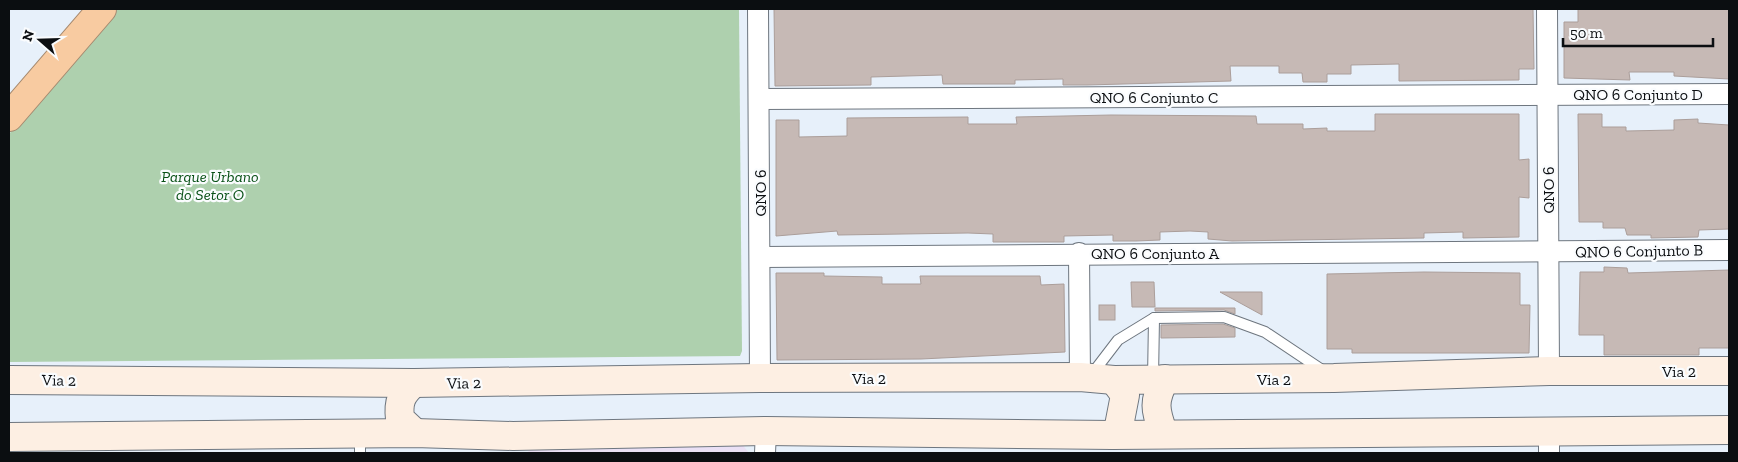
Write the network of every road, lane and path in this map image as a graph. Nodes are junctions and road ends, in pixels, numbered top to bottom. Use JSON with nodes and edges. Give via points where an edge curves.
{"nodes":[{"id":1,"x":102,"y":9,"type":"edge"},
{"id":2,"x":758,"y":9,"type":"edge"},
{"id":3,"x":1547,"y":9,"type":"edge"},
{"id":4,"x":1548,"y":94,"type":"junction"},
{"id":5,"x":1729,"y":94,"type":"edge"},
{"id":6,"x":760,"y":99,"type":"junction"},
{"id":7,"x":9,"y":117,"type":"edge"},
{"id":8,"x":1729,"y":250,"type":"edge"},
{"id":9,"x":1549,"y":251,"type":"junction"},
{"id":10,"x":1079,"y":253,"type":"junction"},
{"id":11,"x":760,"y":257,"type":"junction"},
{"id":12,"x":1154,"y":318,"type":"junction"},
{"id":13,"x":1549,"y":371,"type":"junction"},
{"id":14,"x":1729,"y":371,"type":"edge"},
{"id":15,"x":760,"y":378,"type":"junction"},
{"id":16,"x":1095,"y":378,"type":"junction"},
{"id":17,"x":1334,"y":378,"type":"junction"},
{"id":18,"x":1159,"y":379,"type":"junction"},
{"id":19,"x":9,"y":380,"type":"edge"},
{"id":20,"x":414,"y":383,"type":"junction"},
{"id":21,"x":1729,"y":430,"type":"edge"},
{"id":22,"x":1163,"y":432,"type":"junction"},
{"id":23,"x":415,"y":433,"type":"junction"},
{"id":24,"x":1112,"y":435,"type":"junction"},
{"id":25,"x":9,"y":436,"type":"edge"},
{"id":26,"x":765,"y":442,"type":"edge"},
{"id":27,"x":1549,"y":443,"type":"edge"},
{"id":28,"x":360,"y":444,"type":"edge"},
{"id":29,"x":513,"y":445,"type":"edge"}],
"edges":[{"from":1,"to":7,"type":"highway"},
{"from":2,"to":6,"type":"street","name":"QNO 6"},
{"from":3,"to":4,"type":"street","name":"QNO 6"},
{"from":4,"to":5,"type":"street","name":"QNO 6 Conjunto D"},
{"from":4,"to":6,"type":"street","name":"QNO 6 Conjunto C"},
{"from":4,"to":9,"type":"street","name":"QNO 6"},
{"from":6,"to":11,"type":"street","name":"QNO 6"},
{"from":8,"to":9,"type":"street","name":"QNO 6 Conjunto B"},
{"from":9,"to":10,"type":"street","name":"QNO 6 Conjunto A"},
{"from":9,"to":13,"type":"street","name":"QNO 6"},
{"from":10,"to":11,"type":"street","name":"QNO 6 Conjunto A"},
{"from":10,"to":16,"type":"street"},
{"from":11,"to":15,"type":"street","name":"QNO 6"},
{"from":12,"to":16,"type":"lane","via":[[1118,340]]},
{"from":12,"to":17,"type":"lane","via":[[1224,317],[1266,332]]},
{"from":12,"to":18,"type":"lane"},
{"from":13,"to":14,"type":"main road","name":"Via 2"},
{"from":13,"to":17,"type":"main road","name":"Via 2"},
{"from":15,"to":16,"type":"main road","name":"Via 2"},
{"from":15,"to":20,"type":"main road","name":"Via 2"},
{"from":16,"to":18,"type":"main road","name":"Via 2"},
{"from":16,"to":24,"type":"main road","via":[[1125,395],[1119,426]]},
{"from":17,"to":18,"type":"main road","name":"Via 2"},
{"from":18,"to":22,"type":"main road","via":[[1155,408]]},
{"from":19,"to":20,"type":"main road","name":"Via 2"},
{"from":20,"to":23,"type":"main road","via":[[403,392],[399,405],[400,419]]},
{"from":21,"to":27,"type":"main road"},
{"from":22,"to":24,"type":"main road"},
{"from":22,"to":27,"type":"main road"},
{"from":23,"to":28,"type":"main road"},
{"from":23,"to":29,"type":"main road"},
{"from":24,"to":26,"type":"main road"},
{"from":25,"to":28,"type":"main road"},
{"from":26,"to":29,"type":"main road"}]}
